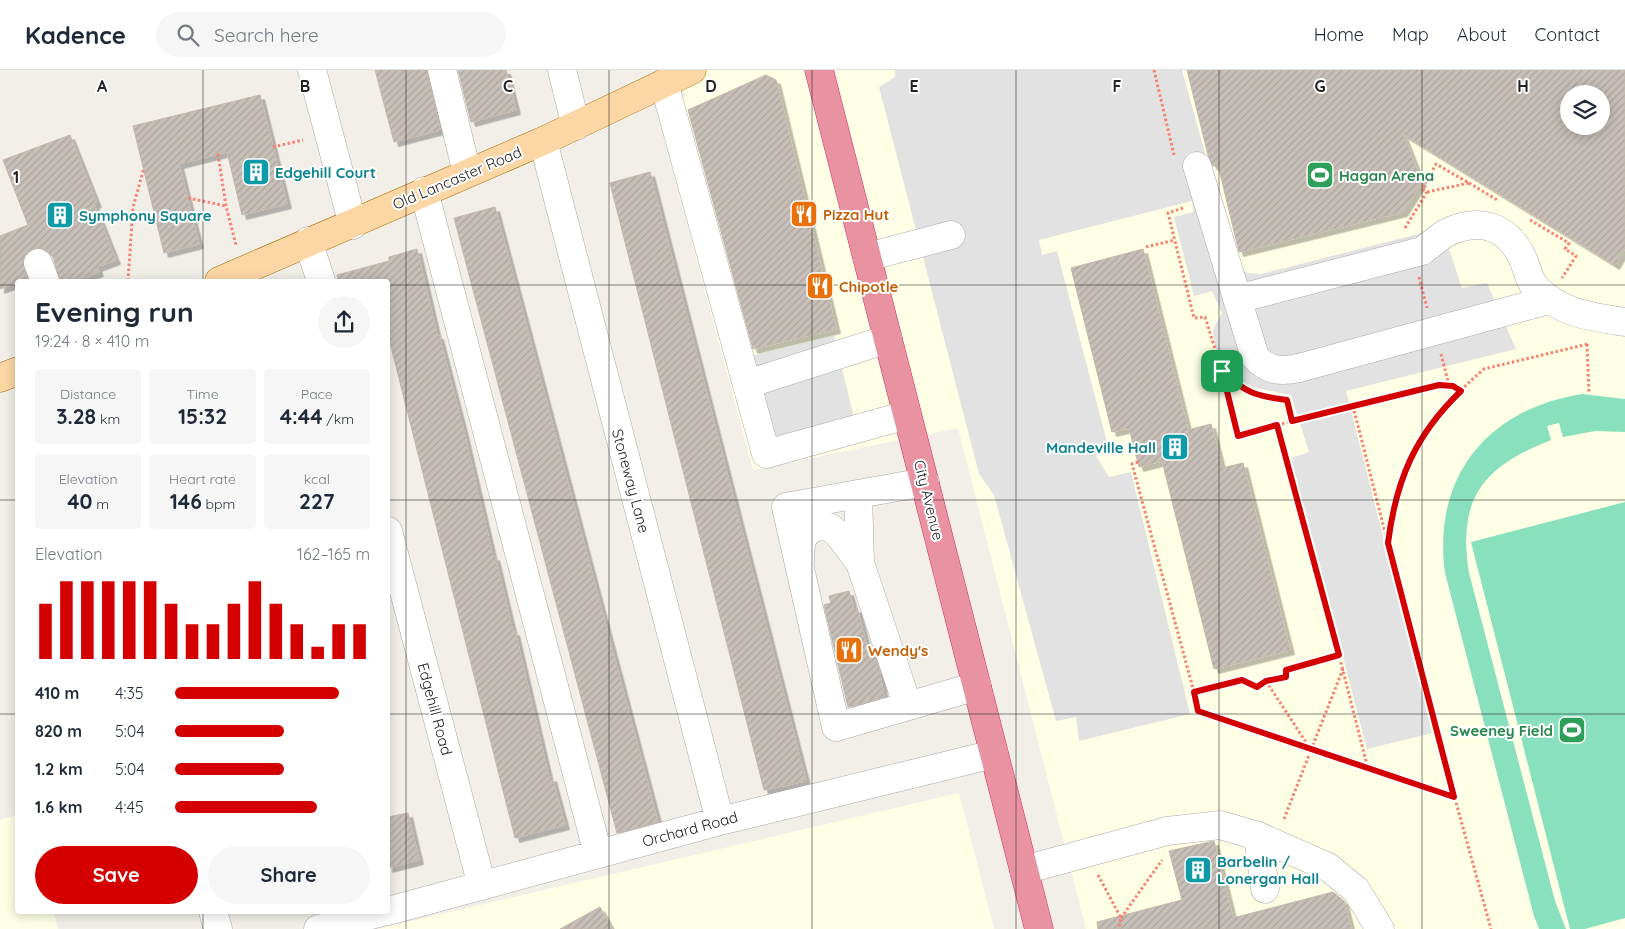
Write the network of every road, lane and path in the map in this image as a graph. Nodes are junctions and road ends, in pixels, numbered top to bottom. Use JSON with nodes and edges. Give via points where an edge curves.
{"nodes":[{"id":1,"x":312,"y":70,"type":"edge"},
{"id":2,"x":442,"y":70,"type":"edge"},
{"id":3,"x":562,"y":70,"type":"edge"},
{"id":4,"x":819,"y":70,"type":"edge"},
{"id":5,"x":1154,"y":70,"type":"edge"},
{"id":6,"x":675,"y":76,"type":"edge"},
{"id":7,"x":576,"y":126,"type":"junction"},
{"id":8,"x":309,"y":138,"type":"dead end"},
{"id":9,"x":543,"y":142,"type":"junction"},
{"id":10,"x":273,"y":147,"type":"dead end"},
{"id":11,"x":218,"y":154,"type":"dead end"},
{"id":12,"x":1186,"y":164,"type":"joint"},
{"id":13,"x":144,"y":168,"type":"dead end"},
{"id":14,"x":468,"y":173,"type":"junction"},
{"id":15,"x":424,"y":191,"type":"junction"},
{"id":16,"x":188,"y":198,"type":"dead end"},
{"id":17,"x":226,"y":206,"type":"junction"},
{"id":18,"x":1188,"y":207,"type":"dead end"},
{"id":19,"x":353,"y":225,"type":"junction"},
{"id":20,"x":951,"y":235,"type":"dead end"},
{"id":21,"x":1175,"y":240,"type":"junction"},
{"id":22,"x":308,"y":241,"type":"junction"},
{"id":23,"x":1146,"y":247,"type":"dead end"},
{"id":24,"x":237,"y":248,"type":"dead end"},
{"id":25,"x":867,"y":257,"type":"junction"},
{"id":26,"x":128,"y":279,"type":"edge"},
{"id":27,"x":223,"y":279,"type":"edge"},
{"id":28,"x":320,"y":279,"type":"edge"},
{"id":29,"x":1237,"y":299,"type":"junction"},
{"id":30,"x":1549,"y":300,"type":"junction"},
{"id":31,"x":1577,"y":314,"type":"junction"},
{"id":32,"x":1625,"y":322,"type":"edge"},
{"id":33,"x":888,"y":339,"type":"junction"},
{"id":34,"x":1587,"y":344,"type":"junction"},
{"id":35,"x":1222,"y":371,"type":"junction"},
{"id":36,"x":15,"y":372,"type":"edge"},
{"id":37,"x":0,"y":378,"type":"edge"},
{"id":38,"x":747,"y":384,"type":"junction"},
{"id":39,"x":1461,"y":391,"type":"junction"},
{"id":40,"x":1589,"y":394,"type":"dead end"},
{"id":41,"x":1353,"y":406,"type":"junction"},
{"id":42,"x":907,"y":415,"type":"junction"},
{"id":43,"x":1292,"y":421,"type":"junction"},
{"id":44,"x":1277,"y":425,"type":"junction"},
{"id":45,"x":1138,"y":462,"type":"dead end"},
{"id":46,"x":925,"y":482,"type":"junction"},
{"id":47,"x":858,"y":494,"type":"junction"},
{"id":48,"x":390,"y":539,"type":"edge"},
{"id":49,"x":1388,"y":543,"type":"junction"},
{"id":50,"x":860,"y":563,"type":"junction"},
{"id":51,"x":800,"y":570,"type":"junction"},
{"id":52,"x":1339,"y":655,"type":"junction"},
{"id":53,"x":1344,"y":668,"type":"junction"},
{"id":54,"x":1266,"y":681,"type":"junction"},
{"id":55,"x":977,"y":686,"type":"junction"},
{"id":56,"x":1194,"y":692,"type":"junction"},
{"id":57,"x":907,"y":704,"type":"junction"},
{"id":58,"x":1311,"y":750,"type":"junction"},
{"id":59,"x":994,"y":754,"type":"junction"},
{"id":60,"x":1368,"y":769,"type":"junction"},
{"id":61,"x":1454,"y":797,"type":"junction"},
{"id":62,"x":720,"y":821,"type":"junction"},
{"id":63,"x":1184,"y":829,"type":"junction"},
{"id":64,"x":1266,"y":839,"type":"junction"},
{"id":65,"x":598,"y":854,"type":"junction"},
{"id":66,"x":1095,"y":869,"type":"dead end"},
{"id":67,"x":1024,"y":870,"type":"junction"},
{"id":68,"x":482,"y":886,"type":"junction"},
{"id":69,"x":1265,"y":889,"type":"dead end"},
{"id":70,"x":390,"y":910,"type":"edge"},
{"id":71,"x":376,"y":914,"type":"edge"},
{"id":72,"x":1121,"y":918,"type":"junction"},
{"id":73,"x":318,"y":929,"type":"edge"},
{"id":74,"x":1039,"y":929,"type":"edge"},
{"id":75,"x":1119,"y":929,"type":"edge"},
{"id":76,"x":1380,"y":929,"type":"edge"},
{"id":77,"x":1492,"y":929,"type":"edge"}],
"edges":[{"from":1,"to":19,"type":"street"},
{"from":2,"to":14,"type":"street"},
{"from":3,"to":7,"type":"street"},
{"from":4,"to":25,"type":"highway","name":"City Avenue"},
{"from":5,"to":12,"type":"path"},
{"from":6,"to":7,"type":"main road","name":"Old Lancaster Road"},
{"from":6,"to":38,"type":"street"},
{"from":7,"to":9,"type":"main road","name":"Old Lancaster Road"},
{"from":8,"to":10,"type":"path"},
{"from":9,"to":14,"type":"main road","name":"Old Lancaster Road"},
{"from":9,"to":62,"type":"street","name":"Stoneway Lane"},
{"from":11,"to":17,"type":"path"},
{"from":12,"to":29,"type":"street"},
{"from":13,"to":26,"type":"path","via":[[133,207]]},
{"from":14,"to":15,"type":"main road","name":"Old Lancaster Road"},
{"from":15,"to":19,"type":"main road","name":"Old Lancaster Road"},
{"from":15,"to":65,"type":"street"},
{"from":16,"to":17,"type":"path"},
{"from":17,"to":24,"type":"path"},
{"from":18,"to":21,"type":"path","via":[[1168,213]]},
{"from":19,"to":22,"type":"main road","name":"Old Lancaster Road"},
{"from":20,"to":25,"type":"street"},
{"from":21,"to":23,"type":"path"},
{"from":21,"to":35,"type":"path","via":[[1194,318],[1205,316]]},
{"from":22,"to":27,"type":"main road","name":"Old Lancaster Road"},
{"from":22,"to":28,"type":"street"},
{"from":25,"to":33,"type":"highway","name":"City Avenue"},
{"from":29,"to":30,"type":"street","via":[[1422,251],[1446,233],[1475,224],[1502,230],[1521,254],[1535,288]]},
{"from":29,"to":30,"type":"street","via":[[1255,357],[1262,365],[1282,372]]},
{"from":30,"to":31,"type":"street"},
{"from":31,"to":32,"type":"street"},
{"from":31,"to":34,"type":"path"},
{"from":33,"to":38,"type":"street"},
{"from":33,"to":42,"type":"highway","name":"City Avenue"},
{"from":34,"to":39,"type":"path","via":[[1484,369]]},
{"from":34,"to":40,"type":"path"},
{"from":35,"to":43,"type":"path","via":[[1242,389],[1287,400]]},
{"from":35,"to":44,"type":"path","via":[[1238,436]]},
{"from":36,"to":37,"type":"main road"},
{"from":38,"to":42,"type":"street","via":[[766,454]]},
{"from":39,"to":41,"type":"path","via":[[1453,386],[1439,385]]},
{"from":39,"to":49,"type":"path","via":[[1426,429],[1407,463],[1392,510]]},
{"from":41,"to":43,"type":"path"},
{"from":41,"to":49,"type":"path"},
{"from":42,"to":46,"type":"highway","name":"City Avenue"},
{"from":43,"to":44,"type":"path"},
{"from":44,"to":52,"type":"path"},
{"from":45,"to":56,"type":"path","via":[[1132,464]]},
{"from":46,"to":47,"type":"street"},
{"from":46,"to":55,"type":"highway","name":"City Avenue"},
{"from":47,"to":50,"type":"street"},
{"from":47,"to":51,"type":"street","via":[[786,507]]},
{"from":48,"to":68,"type":"street","name":"Edgehill Road"},
{"from":49,"to":61,"type":"path"},
{"from":50,"to":51,"type":"street","via":[[832,529],[822,526],[805,534],[800,546]]},
{"from":50,"to":57,"type":"street"},
{"from":51,"to":57,"type":"street","via":[[836,727]]},
{"from":52,"to":53,"type":"path"},
{"from":52,"to":54,"type":"path","via":[[1286,670],[1286,677]]},
{"from":53,"to":58,"type":"path"},
{"from":53,"to":60,"type":"path"},
{"from":54,"to":56,"type":"path","via":[[1257,687],[1242,680]]},
{"from":54,"to":58,"type":"path"},
{"from":55,"to":57,"type":"street"},
{"from":55,"to":59,"type":"highway","name":"City Avenue"},
{"from":56,"to":58,"type":"path","via":[[1198,711]]},
{"from":58,"to":60,"type":"path"},
{"from":58,"to":64,"type":"path"},
{"from":59,"to":62,"type":"street","name":"Orchard Road"},
{"from":59,"to":67,"type":"highway","name":"City Avenue"},
{"from":60,"to":61,"type":"path"},
{"from":61,"to":77,"type":"path"},
{"from":62,"to":65,"type":"street","name":"Orchard Road"},
{"from":63,"to":64,"type":"street","via":[[1220,825]]},
{"from":63,"to":67,"type":"street"},
{"from":63,"to":72,"type":"path"},
{"from":64,"to":69,"type":"street"},
{"from":64,"to":76,"type":"street","via":[[1328,867],[1356,890]]},
{"from":65,"to":68,"type":"street","name":"Orchard Road"},
{"from":66,"to":72,"type":"path"},
{"from":67,"to":74,"type":"highway","name":"City Avenue"},
{"from":68,"to":70,"type":"street","name":"Orchard Road"},
{"from":71,"to":73,"type":"street","name":"Orchard Road"},
{"from":72,"to":75,"type":"path"}]}
